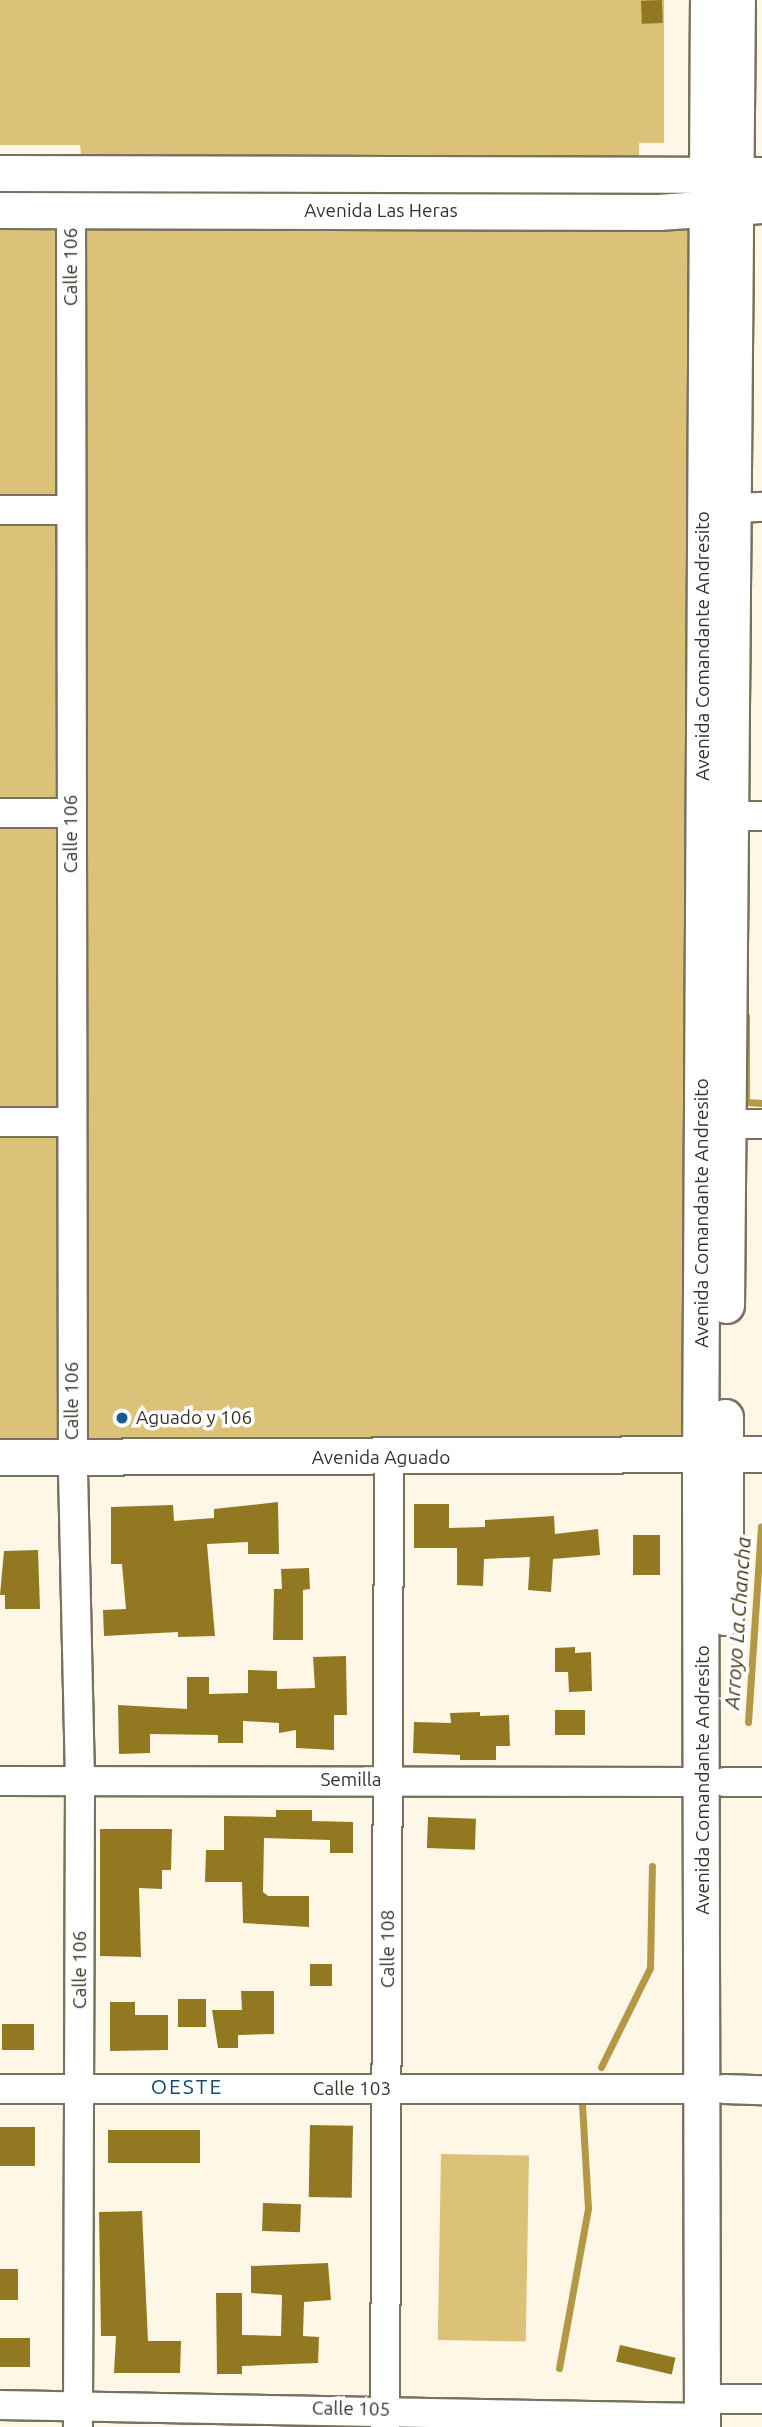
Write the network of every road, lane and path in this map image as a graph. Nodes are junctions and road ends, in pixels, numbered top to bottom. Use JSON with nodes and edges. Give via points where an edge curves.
{"nodes":[{"id":1,"x":708,"y":0,"type":"edge"},
{"id":2,"x":737,"y":0,"type":"edge"},
{"id":3,"x":0,"y":173,"type":"edge"},
{"id":4,"x":734,"y":191,"type":"edge"},
{"id":5,"x":0,"y":210,"type":"edge"},
{"id":6,"x":71,"y":210,"type":"junction"},
{"id":7,"x":747,"y":507,"type":"edge"},
{"id":8,"x":0,"y":510,"type":"edge"},
{"id":9,"x":70,"y":510,"type":"junction"},
{"id":10,"x":0,"y":813,"type":"edge"},
{"id":11,"x":71,"y":813,"type":"junction"},
{"id":12,"x":715,"y":816,"type":"junction"},
{"id":13,"x":762,"y":816,"type":"edge"},
{"id":14,"x":0,"y":1122,"type":"edge"},
{"id":15,"x":72,"y":1122,"type":"junction"},
{"id":16,"x":727,"y":1124,"type":"junction"},
{"id":17,"x":762,"y":1124,"type":"edge"},
{"id":18,"x":762,"y":1454,"type":"edge"},
{"id":19,"x":0,"y":1457,"type":"edge"},
{"id":20,"x":73,"y":1464,"type":"junction"},
{"id":21,"x":713,"y":1464,"type":"junction"},
{"id":22,"x":0,"y":1471,"type":"edge"},
{"id":23,"x":389,"y":1472,"type":"junction"},
{"id":24,"x":762,"y":1475,"type":"edge"},
{"id":25,"x":388,"y":1780,"type":"junction"},
{"id":26,"x":0,"y":1781,"type":"edge"},
{"id":27,"x":80,"y":1781,"type":"junction"},
{"id":28,"x":714,"y":1782,"type":"junction"},
{"id":29,"x":762,"y":1782,"type":"edge"},
{"id":30,"x":0,"y":2089,"type":"edge"},
{"id":31,"x":79,"y":2089,"type":"junction"},
{"id":32,"x":388,"y":2089,"type":"junction"},
{"id":33,"x":714,"y":2089,"type":"junction"},
{"id":34,"x":762,"y":2090,"type":"edge"},
{"id":35,"x":762,"y":2399,"type":"edge"},
{"id":36,"x":0,"y":2405,"type":"edge"},
{"id":37,"x":78,"y":2416,"type":"edge"},
{"id":38,"x":385,"y":2418,"type":"edge"},
{"id":39,"x":713,"y":2418,"type":"edge"}],
"edges":[{"from":1,"to":4,"type":"main road","name":"Avenida Comandante Andresito"},
{"from":2,"to":4,"type":"main road","name":"Avenida Comandante Andresito"},
{"from":3,"to":4,"type":"main road","name":"Avenida Las Heras"},
{"from":4,"to":6,"type":"main road","name":"Avenida Las Heras"},
{"from":4,"to":7,"type":"main road","name":"Avenida Comandante Andresito"},
{"from":4,"to":12,"type":"main road","name":"Avenida Comandante Andresito"},
{"from":5,"to":6,"type":"main road","name":"Avenida Las Heras"},
{"from":6,"to":9,"type":"street","name":"Calle 106"},
{"from":7,"to":12,"type":"main road","name":"Avenida Comandante Andresito"},
{"from":8,"to":9,"type":"street"},
{"from":9,"to":11,"type":"street","name":"Calle 106"},
{"from":10,"to":11,"type":"street"},
{"from":11,"to":15,"type":"street","name":"Calle 106"},
{"from":12,"to":13,"type":"street"},
{"from":12,"to":16,"type":"main road","name":"Avenida Comandante Andresito"},
{"from":12,"to":21,"type":"main road","name":"Avenida Comandante Andresito"},
{"from":14,"to":15,"type":"street"},
{"from":15,"to":20,"type":"street","name":"Calle 106"},
{"from":16,"to":17,"type":"street"},
{"from":16,"to":21,"type":"main road","name":"Avenida Comandante Andresito"},
{"from":18,"to":21,"type":"main road","name":"Avenida Aguado"},
{"from":19,"to":20,"type":"main road","name":"Avenida Aguado"},
{"from":20,"to":21,"type":"main road","name":"Avenida Aguado"},
{"from":20,"to":22,"type":"main road","name":"Avenida Aguado"},
{"from":20,"to":23,"type":"main road","name":"Avenida Aguado"},
{"from":20,"to":27,"type":"street","name":"Calle 106"},
{"from":21,"to":23,"type":"main road","name":"Avenida Aguado"},
{"from":21,"to":24,"type":"main road","name":"Avenida Aguado"},
{"from":21,"to":28,"type":"main road","name":"Avenida Comandante Andresito"},
{"from":23,"to":25,"type":"street","name":"Calle 108"},
{"from":25,"to":27,"type":"street","name":"Semilla"},
{"from":25,"to":28,"type":"street","name":"Semilla"},
{"from":25,"to":32,"type":"street","name":"Calle 108"},
{"from":26,"to":27,"type":"street","name":"Semilla"},
{"from":27,"to":31,"type":"street","name":"Calle 106"},
{"from":28,"to":29,"type":"street","name":"Semilla"},
{"from":28,"to":33,"type":"main road","name":"Avenida Comandante Andresito"},
{"from":30,"to":31,"type":"street","name":"Calle 103"},
{"from":31,"to":32,"type":"street","name":"Calle 103"},
{"from":31,"to":37,"type":"street","name":"Calle 106"},
{"from":32,"to":33,"type":"street","name":"Calle 103"},
{"from":32,"to":38,"type":"street","name":"Calle 108"},
{"from":33,"to":34,"type":"street","name":"Calle 103"},
{"from":33,"to":39,"type":"main road","name":"Avenida Comandante Andresito"},
{"from":35,"to":39,"type":"street","name":"Calle 105"},
{"from":36,"to":37,"type":"street","name":"Calle 105"},
{"from":37,"to":38,"type":"street","name":"Calle 105"},
{"from":38,"to":39,"type":"street","name":"Calle 105"}]}
